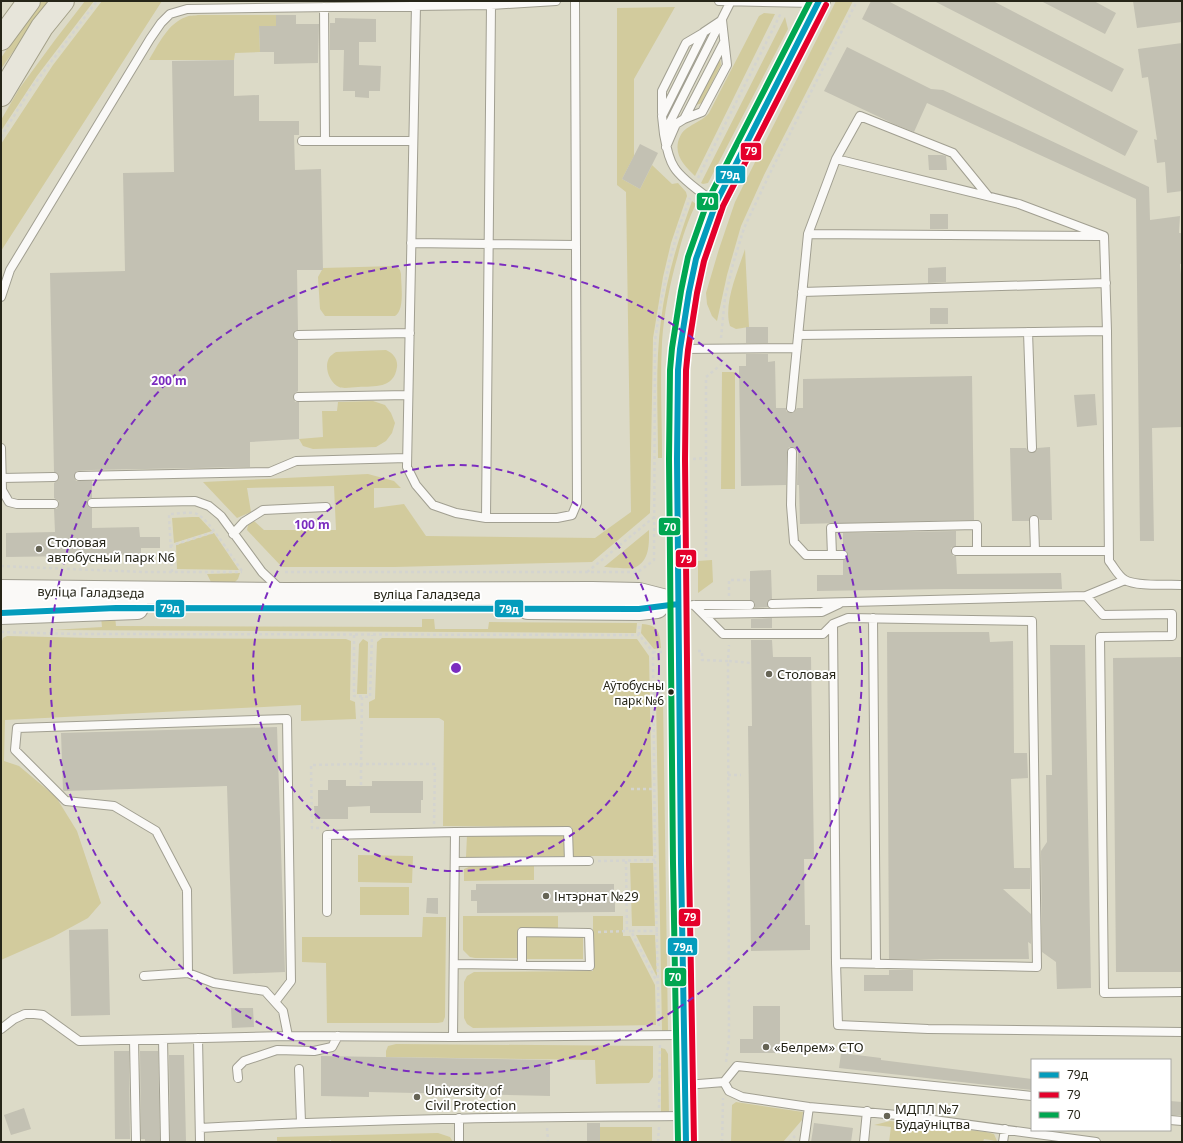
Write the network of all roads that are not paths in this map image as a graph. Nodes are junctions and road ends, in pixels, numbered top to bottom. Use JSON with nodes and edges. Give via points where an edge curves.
{"nodes":[{"id":1,"x":28,"y":1,"type":"edge"},
{"id":2,"x":63,"y":1,"type":"edge"},
{"id":3,"x":556,"y":1,"type":"edge"},
{"id":4,"x":575,"y":1,"type":"edge"},
{"id":5,"x":720,"y":1,"type":"edge"},
{"id":6,"x":731,"y":1,"type":"edge"},
{"id":7,"x":818,"y":2,"type":"edge"},
{"id":8,"x":491,"y":4,"type":"junction"},
{"id":9,"x":416,"y":6,"type":"junction"},
{"id":10,"x":324,"y":7,"type":"junction"},
{"id":11,"x":722,"y":20,"type":"junction"},
{"id":12,"x":704,"y":32,"type":"junction"},
{"id":13,"x":1,"y":39,"type":"edge"},
{"id":14,"x":724,"y":42,"type":"junction"},
{"id":15,"x":1,"y":95,"type":"edge"},
{"id":16,"x":662,"y":116,"type":"junction"},
{"id":17,"x":684,"y":119,"type":"junction"},
{"id":18,"x":664,"y":134,"type":"junction"},
{"id":19,"x":302,"y":141,"type":"dead end"},
{"id":20,"x":325,"y":141,"type":"junction"},
{"id":21,"x":413,"y":141,"type":"junction"},
{"id":22,"x":666,"y":147,"type":"junction"},
{"id":23,"x":836,"y":159,"type":"junction"},
{"id":24,"x":988,"y":196,"type":"junction"},
{"id":25,"x":716,"y":203,"type":"junction"},
{"id":26,"x":808,"y":234,"type":"junction"},
{"id":27,"x":1104,"y":236,"type":"junction"},
{"id":28,"x":411,"y":243,"type":"junction"},
{"id":29,"x":488,"y":244,"type":"junction"},
{"id":30,"x":576,"y":245,"type":"junction"},
{"id":31,"x":1106,"y":283,"type":"junction"},
{"id":32,"x":802,"y":292,"type":"junction"},
{"id":33,"x":1,"y":296,"type":"edge"},
{"id":34,"x":1107,"y":331,"type":"junction"},
{"id":35,"x":1028,"y":332,"type":"junction"},
{"id":36,"x":410,"y":333,"type":"junction"},
{"id":37,"x":298,"y":335,"type":"dead end"},
{"id":38,"x":798,"y":335,"type":"junction"},
{"id":39,"x":797,"y":348,"type":"junction"},
{"id":40,"x":680,"y":349,"type":"junction"},
{"id":41,"x":408,"y":395,"type":"junction"},
{"id":42,"x":298,"y":397,"type":"dead end"},
{"id":43,"x":791,"y":408,"type":"dead end"},
{"id":44,"x":1,"y":448,"type":"edge"},
{"id":45,"x":1032,"y":448,"type":"dead end"},
{"id":46,"x":792,"y":452,"type":"dead end"},
{"id":47,"x":407,"y":458,"type":"junction"},
{"id":48,"x":79,"y":476,"type":"dead end"},
{"id":49,"x":54,"y":477,"type":"dead end"},
{"id":50,"x":2,"y":478,"type":"edge"},
{"id":51,"x":92,"y":503,"type":"dead end"},
{"id":52,"x":54,"y":504,"type":"dead end"},
{"id":53,"x":326,"y":507,"type":"dead end"},
{"id":54,"x":486,"y":518,"type":"junction"},
{"id":55,"x":1034,"y":520,"type":"dead end"},
{"id":56,"x":233,"y":534,"type":"junction"},
{"id":57,"x":956,"y":551,"type":"dead end"},
{"id":58,"x":977,"y":551,"type":"junction"},
{"id":59,"x":1035,"y":551,"type":"junction"},
{"id":60,"x":1109,"y":551,"type":"junction"},
{"id":61,"x":832,"y":555,"type":"junction"},
{"id":62,"x":843,"y":555,"type":"dead end"},
{"id":63,"x":1125,"y":580,"type":"junction"},
{"id":64,"x":1182,"y":585,"type":"edge"},
{"id":65,"x":1,"y":591,"type":"edge"},
{"id":66,"x":286,"y":594,"type":"junction"},
{"id":67,"x":1086,"y":596,"type":"junction"},
{"id":68,"x":843,"y":602,"type":"junction"},
{"id":69,"x":686,"y":604,"type":"junction"},
{"id":70,"x":772,"y":604,"type":"dead end"},
{"id":71,"x":750,"y":605,"type":"dead end"},
{"id":72,"x":704,"y":614,"type":"junction"},
{"id":73,"x":873,"y":618,"type":"junction"},
{"id":74,"x":833,"y":624,"type":"junction"},
{"id":75,"x":2,"y":626,"type":"edge"},
{"id":76,"x":455,"y":832,"type":"junction"},
{"id":77,"x":569,"y":861,"type":"junction"},
{"id":78,"x":589,"y":861,"type":"road end"},
{"id":79,"x":455,"y":862,"type":"junction"},
{"id":80,"x":327,"y":912,"type":"dead end"},
{"id":81,"x":836,"y":963,"type":"junction"},
{"id":82,"x":454,"y":964,"type":"junction"},
{"id":83,"x":876,"y":964,"type":"junction"},
{"id":84,"x":522,"y":965,"type":"junction"},
{"id":85,"x":188,"y":973,"type":"junction"},
{"id":86,"x":144,"y":976,"type":"dead end"},
{"id":87,"x":1182,"y":992,"type":"edge"},
{"id":88,"x":275,"y":1002,"type":"junction"},
{"id":89,"x":1,"y":1029,"type":"edge"},
{"id":90,"x":1182,"y":1032,"type":"edge"},
{"id":91,"x":684,"y":1035,"type":"junction"},
{"id":92,"x":288,"y":1036,"type":"junction"},
{"id":93,"x":338,"y":1036,"type":"junction"},
{"id":94,"x":452,"y":1037,"type":"junction"},
{"id":95,"x":198,"y":1038,"type":"junction"},
{"id":96,"x":162,"y":1039,"type":"junction"},
{"id":97,"x":134,"y":1040,"type":"junction"},
{"id":98,"x":299,"y":1069,"type":"dead end"},
{"id":99,"x":238,"y":1078,"type":"dead end"},
{"id":100,"x":724,"y":1082,"type":"junction"},
{"id":101,"x":685,"y":1085,"type":"junction"},
{"id":102,"x":1031,"y":1096,"type":"edge"},
{"id":103,"x":809,"y":1107,"type":"junction"},
{"id":104,"x":867,"y":1111,"type":"junction"},
{"id":105,"x":686,"y":1116,"type":"junction"},
{"id":106,"x":459,"y":1118,"type":"junction"},
{"id":107,"x":1171,"y":1120,"type":"edge"},
{"id":108,"x":1182,"y":1121,"type":"edge"},
{"id":109,"x":301,"y":1122,"type":"junction"},
{"id":110,"x":200,"y":1128,"type":"junction"},
{"id":111,"x":1005,"y":1129,"type":"junction"},
{"id":112,"x":136,"y":1142,"type":"edge"},
{"id":113,"x":165,"y":1142,"type":"edge"},
{"id":114,"x":200,"y":1142,"type":"edge"},
{"id":115,"x":459,"y":1142,"type":"edge"},
{"id":116,"x":686,"y":1142,"type":"edge"},
{"id":117,"x":804,"y":1142,"type":"edge"},
{"id":118,"x":864,"y":1142,"type":"edge"},
{"id":119,"x":1003,"y":1142,"type":"edge"},
{"id":120,"x":1096,"y":1142,"type":"edge"}],
"edges":[{"from":1,"to":13,"type":"main road"},
{"from":2,"to":15,"type":"main road","via":[[42,27]]},
{"from":3,"to":8,"type":"lane"},
{"from":4,"to":30,"type":"lane"},
{"from":5,"to":6,"type":"lane"},
{"from":6,"to":7,"type":"lane"},
{"from":6,"to":11,"type":"lane"},
{"from":7,"to":25,"type":"main road"},
{"from":8,"to":9,"type":"lane"},
{"from":8,"to":29,"type":"lane"},
{"from":9,"to":10,"type":"lane"},
{"from":9,"to":21,"type":"lane"},
{"from":10,"to":20,"type":"lane"},
{"from":10,"to":33,"type":"lane","via":[[187,9],[170,14],[150,39],[10,270]]},
{"from":11,"to":12,"type":"lane"},
{"from":11,"to":14,"type":"lane"},
{"from":11,"to":18,"type":"lane"},
{"from":12,"to":16,"type":"lane"},
{"from":12,"to":16,"type":"lane","via":[[686,43],[662,91]]},
{"from":14,"to":17,"type":"lane"},
{"from":14,"to":17,"type":"lane","via":[[727,65],[702,112]]},
{"from":16,"to":18,"type":"lane"},
{"from":17,"to":22,"type":"lane","via":[[676,124]]},
{"from":18,"to":22,"type":"lane"},
{"from":19,"to":20,"type":"lane"},
{"from":20,"to":21,"type":"lane"},
{"from":21,"to":28,"type":"lane"},
{"from":22,"to":25,"type":"lane","via":[[674,167],[694,187]]},
{"from":23,"to":24,"type":"lane"},
{"from":23,"to":24,"type":"lane","via":[[860,116],[953,153]]},
{"from":23,"to":26,"type":"lane"},
{"from":24,"to":27,"type":"lane","via":[[1019,204]]},
{"from":25,"to":40,"type":"main road","via":[[696,259]]},
{"from":26,"to":27,"type":"lane"},
{"from":26,"to":32,"type":"lane"},
{"from":27,"to":31,"type":"lane"},
{"from":28,"to":29,"type":"lane"},
{"from":28,"to":36,"type":"lane"},
{"from":29,"to":30,"type":"lane"},
{"from":29,"to":54,"type":"lane"},
{"from":30,"to":54,"type":"lane","via":[[577,503],[572,515],[557,518]]},
{"from":31,"to":32,"type":"lane"},
{"from":31,"to":34,"type":"lane"},
{"from":32,"to":38,"type":"lane"},
{"from":34,"to":35,"type":"lane"},
{"from":34,"to":60,"type":"lane"},
{"from":35,"to":38,"type":"lane"},
{"from":35,"to":45,"type":"lane"},
{"from":36,"to":37,"type":"lane"},
{"from":36,"to":41,"type":"lane"},
{"from":38,"to":39,"type":"lane"},
{"from":39,"to":40,"type":"lane"},
{"from":39,"to":43,"type":"lane"},
{"from":40,"to":69,"type":"main road","via":[[677,459]]},
{"from":41,"to":42,"type":"lane"},
{"from":41,"to":47,"type":"lane"},
{"from":44,"to":50,"type":"lane"},
{"from":46,"to":61,"type":"lane","via":[[794,542],[806,555]]},
{"from":47,"to":48,"type":"lane","via":[[296,461],[270,472]]},
{"from":47,"to":54,"type":"lane","via":[[407,467],[416,485],[433,505]]},
{"from":49,"to":50,"type":"lane"},
{"from":50,"to":52,"type":"lane","via":[[2,490],[9,502]]},
{"from":51,"to":56,"type":"lane","via":[[195,501],[209,506],[221,516]]},
{"from":53,"to":56,"type":"lane","via":[[263,510],[244,522]]},
{"from":55,"to":59,"type":"lane"},
{"from":56,"to":66,"type":"lane","via":[[262,572]]},
{"from":57,"to":58,"type":"lane"},
{"from":58,"to":59,"type":"lane"},
{"from":58,"to":61,"type":"lane","via":[[977,526],[831,528]]},
{"from":59,"to":60,"type":"lane"},
{"from":60,"to":63,"type":"lane","via":[[1109,561]]},
{"from":61,"to":62,"type":"lane"},
{"from":63,"to":64,"type":"lane","via":[[1134,583]]},
{"from":63,"to":67,"type":"lane"},
{"from":65,"to":66,"type":"main road","name":"вуліца Галадзеда"},
{"from":66,"to":69,"type":"main road","name":"вуліца Галадзеда","via":[[639,594]]},
{"from":67,"to":68,"type":"lane"},
{"from":67,"to":87,"type":"lane","via":[[1103,615],[1172,614],[1172,636],[1100,637],[1104,993]]},
{"from":68,"to":70,"type":"lane"},
{"from":68,"to":72,"type":"lane","via":[[822,612]]},
{"from":69,"to":71,"type":"lane"},
{"from":69,"to":72,"type":"lane"},
{"from":69,"to":75,"type":"main road","name":"вуліца Галадзеда","via":[[638,610],[116,608]]},
{"from":69,"to":91,"type":"main road"},
{"from":72,"to":74,"type":"lane","via":[[723,634],[823,634]]},
{"from":73,"to":74,"type":"lane","via":[[848,618]]},
{"from":73,"to":83,"type":"lane"},
{"from":73,"to":83,"type":"lane","via":[[1032,621],[1036,967]]},
{"from":74,"to":81,"type":"lane"},
{"from":76,"to":77,"type":"lane","via":[[568,831]]},
{"from":76,"to":79,"type":"lane"},
{"from":76,"to":80,"type":"lane","via":[[328,835]]},
{"from":77,"to":78,"type":"lane"},
{"from":77,"to":79,"type":"lane"},
{"from":79,"to":82,"type":"lane"},
{"from":81,"to":83,"type":"lane"},
{"from":81,"to":90,"type":"lane","via":[[838,1025],[928,1029]]},
{"from":82,"to":84,"type":"lane"},
{"from":82,"to":94,"type":"lane"},
{"from":84,"to":84,"type":"lane","via":[[590,966],[589,932],[522,932]]},
{"from":85,"to":86,"type":"lane"},
{"from":85,"to":88,"type":"lane","via":[[214,983],[265,991]]},
{"from":85,"to":88,"type":"lane","via":[[187,890],[156,831],[114,806],[66,801],[15,750],[17,728],[288,719],[291,981]]},
{"from":88,"to":92,"type":"lane","via":[[283,1011]]},
{"from":89,"to":97,"type":"lane","via":[[25,1014],[34,1014],[43,1015],[78,1041]]},
{"from":91,"to":94,"type":"lane"},
{"from":91,"to":101,"type":"main road"},
{"from":92,"to":93,"type":"lane"},
{"from":92,"to":95,"type":"lane"},
{"from":93,"to":94,"type":"lane"},
{"from":93,"to":99,"type":"lane","via":[[332,1046],[314,1051],[277,1050],[244,1061],[237,1068]]},
{"from":95,"to":96,"type":"lane"},
{"from":95,"to":110,"type":"lane"},
{"from":96,"to":97,"type":"lane"},
{"from":96,"to":113,"type":"lane"},
{"from":97,"to":112,"type":"lane"},
{"from":98,"to":109,"type":"lane"},
{"from":100,"to":101,"type":"lane"},
{"from":100,"to":102,"type":"lane","via":[[737,1066]]},
{"from":100,"to":103,"type":"lane","via":[[729,1091],[742,1097]]},
{"from":101,"to":105,"type":"main road"},
{"from":103,"to":104,"type":"lane"},
{"from":103,"to":117,"type":"lane"},
{"from":104,"to":111,"type":"lane"},
{"from":104,"to":118,"type":"lane"},
{"from":105,"to":106,"type":"lane"},
{"from":105,"to":116,"type":"main road"},
{"from":106,"to":109,"type":"lane"},
{"from":106,"to":115,"type":"lane"},
{"from":107,"to":108,"type":"lane"},
{"from":109,"to":110,"type":"lane"},
{"from":110,"to":114,"type":"lane"},
{"from":111,"to":119,"type":"lane"},
{"from":111,"to":120,"type":"lane"}]}
